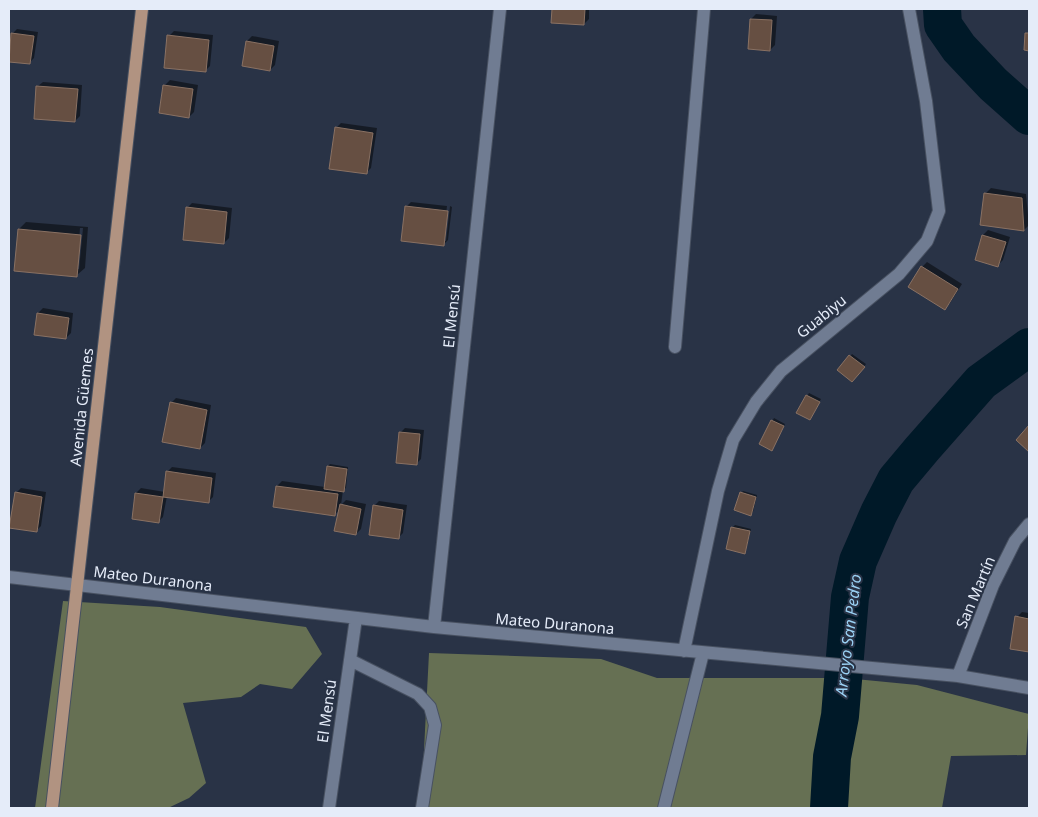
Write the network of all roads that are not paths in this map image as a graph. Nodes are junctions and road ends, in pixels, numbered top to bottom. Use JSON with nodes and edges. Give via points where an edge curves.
{"nodes":[{"id":1,"x":142,"y":9,"type":"edge"},
{"id":2,"x":500,"y":9,"type":"edge"},
{"id":3,"x":704,"y":9,"type":"edge"},
{"id":4,"x":909,"y":9,"type":"edge"},
{"id":5,"x":675,"y":347,"type":"dead end"},
{"id":6,"x":1029,"y":524,"type":"edge"},
{"id":7,"x":9,"y":577,"type":"edge"},
{"id":8,"x":78,"y":585,"type":"junction"},
{"id":9,"x":356,"y":618,"type":"junction"},
{"id":10,"x":434,"y":627,"type":"junction"},
{"id":11,"x":684,"y":651,"type":"junction"},
{"id":12,"x":703,"y":653,"type":"junction"},
{"id":13,"x":350,"y":660,"type":"junction"},
{"id":14,"x":958,"y":676,"type":"junction"},
{"id":15,"x":1029,"y":688,"type":"edge"},
{"id":16,"x":52,"y":808,"type":"edge"},
{"id":17,"x":329,"y":808,"type":"edge"},
{"id":18,"x":422,"y":808,"type":"edge"},
{"id":19,"x":664,"y":808,"type":"edge"}],
"edges":[{"from":1,"to":8,"type":"main road","name":"Avenida Güemes"},
{"from":2,"to":10,"type":"street","name":"El Mensú"},
{"from":3,"to":5,"type":"street"},
{"from":4,"to":11,"type":"street","name":"Guabiyu","via":[[926,101],[939,210],[928,241],[900,274],[781,371],[756,402],[733,440],[718,491]]},
{"from":6,"to":14,"type":"street","name":"San Martín","via":[[1015,541],[993,585]]},
{"from":7,"to":8,"type":"street","name":"Mateo Duranona"},
{"from":8,"to":9,"type":"street","name":"Mateo Duranona"},
{"from":8,"to":16,"type":"main road","name":"Avenida Güemes"},
{"from":9,"to":10,"type":"street","name":"Mateo Duranona"},
{"from":9,"to":13,"type":"street","name":"El Mensú"},
{"from":10,"to":11,"type":"street","name":"Mateo Duranona"},
{"from":11,"to":12,"type":"street","name":"Mateo Duranona"},
{"from":12,"to":14,"type":"street","name":"Mateo Duranona"},
{"from":12,"to":19,"type":"street"},
{"from":13,"to":17,"type":"street","name":"El Mensú"},
{"from":13,"to":18,"type":"street","via":[[418,694],[430,707],[435,725]]},
{"from":14,"to":15,"type":"street","name":"Mateo Duranona"}]}
